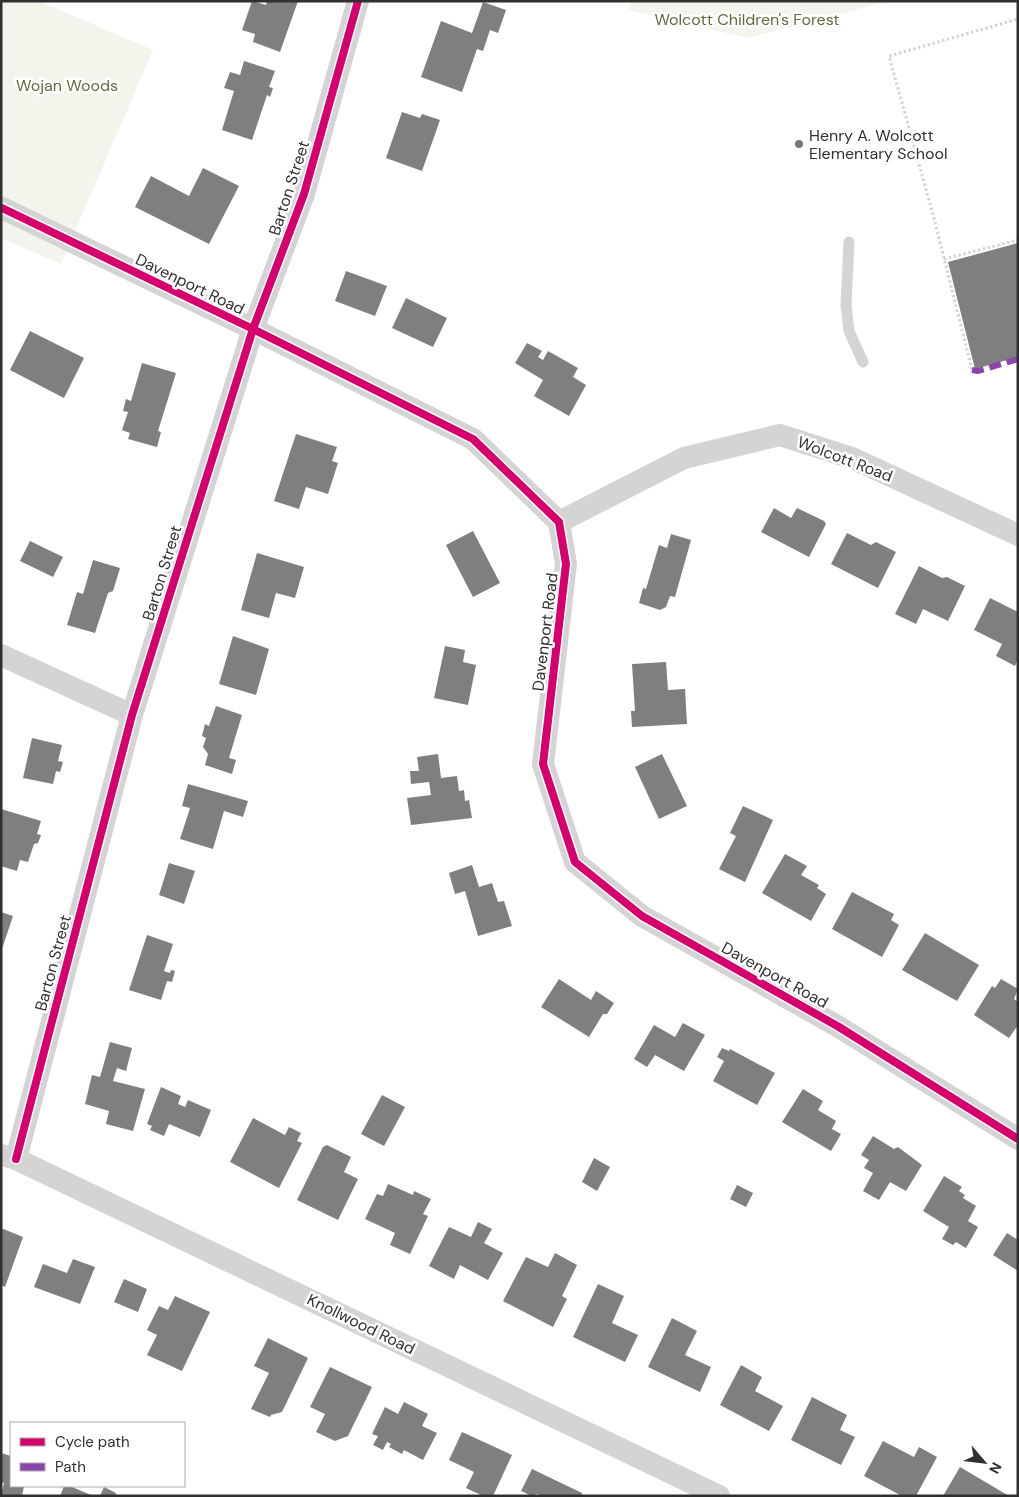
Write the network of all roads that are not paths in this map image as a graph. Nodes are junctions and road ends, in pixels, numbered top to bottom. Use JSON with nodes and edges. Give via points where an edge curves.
{"nodes":[{"id":1,"x":358,"y":1,"type":"edge"},
{"id":2,"x":2,"y":208,"type":"edge"},
{"id":3,"x":849,"y":242,"type":"dead end"},
{"id":4,"x":253,"y":329,"type":"junction"},
{"id":5,"x":863,"y":362,"type":"dead end"},
{"id":6,"x":558,"y":522,"type":"junction"},
{"id":7,"x":1018,"y":535,"type":"edge"},
{"id":8,"x":1,"y":656,"type":"edge"},
{"id":9,"x":132,"y":714,"type":"junction"},
{"id":10,"x":1018,"y":1140,"type":"edge"},
{"id":11,"x":9,"y":1157,"type":"edge"},
{"id":12,"x":719,"y":1496,"type":"edge"}],
"edges":[{"from":1,"to":4,"type":"street","name":"Barton Street","via":[[304,194]]},
{"from":2,"to":4,"type":"street","name":"Davenport Road"},
{"from":3,"to":5,"type":"lane","via":[[846,305],[849,331]]},
{"from":4,"to":6,"type":"street","name":"Davenport Road","via":[[472,439]]},
{"from":4,"to":9,"type":"street","name":"Barton Street"},
{"from":6,"to":7,"type":"street","name":"Wolcott Road","via":[[684,458],[780,435],[852,458]]},
{"from":6,"to":10,"type":"street","name":"Davenport Road","via":[[566,564],[543,764],[576,862],[642,916],[839,1027]]},
{"from":8,"to":9,"type":"street"},
{"from":9,"to":11,"type":"street","name":"Barton Street"},
{"from":11,"to":12,"type":"street","name":"Knollwood Road"}]}
